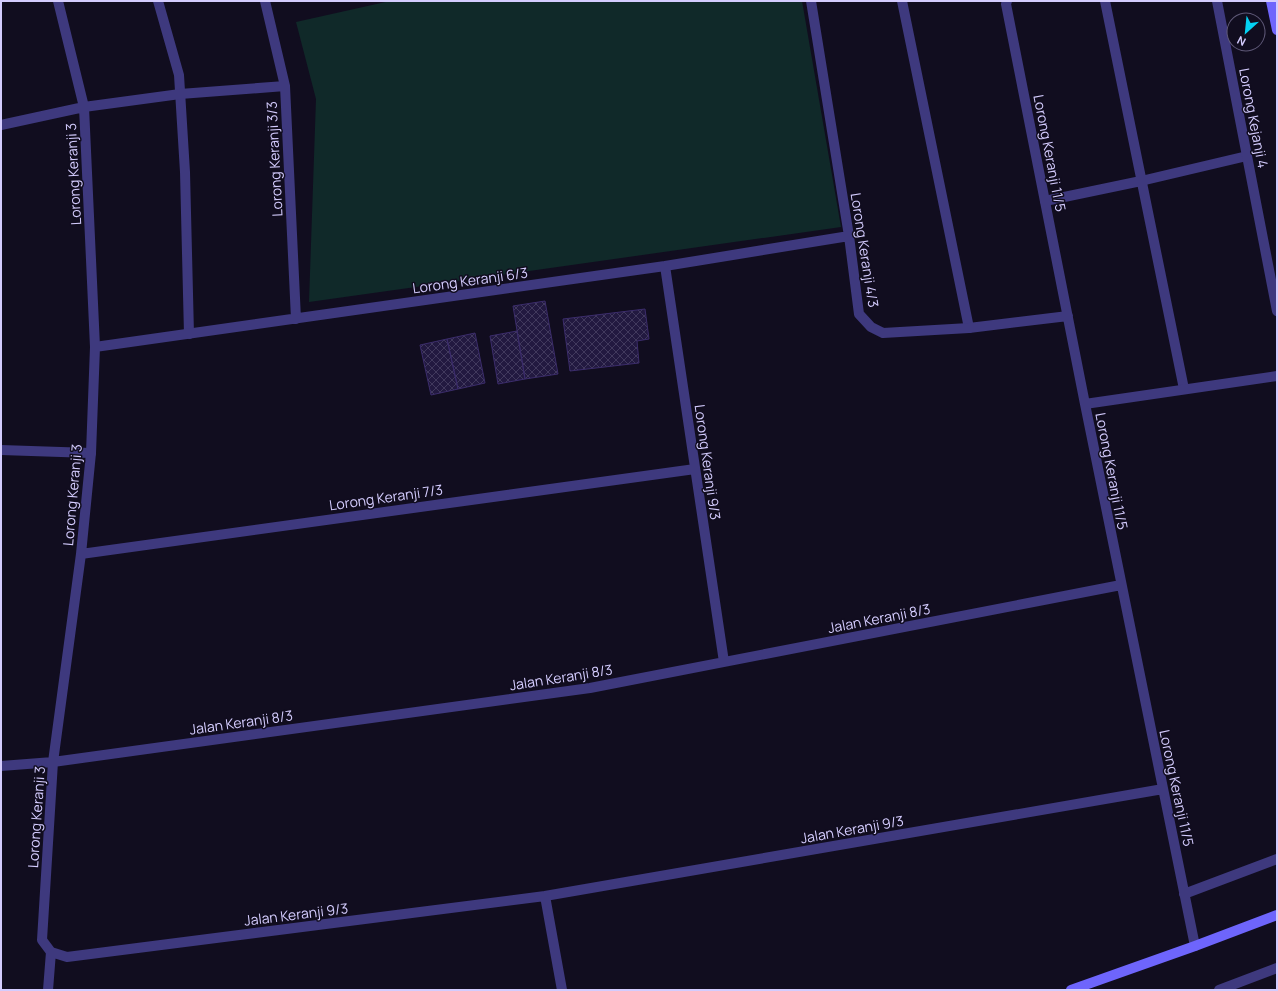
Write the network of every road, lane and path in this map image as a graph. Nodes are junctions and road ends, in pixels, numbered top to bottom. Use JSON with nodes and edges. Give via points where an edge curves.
{"nodes":[{"id":1,"x":58,"y":1,"type":"edge"},
{"id":2,"x":158,"y":1,"type":"edge"},
{"id":3,"x":265,"y":1,"type":"edge"},
{"id":4,"x":811,"y":1,"type":"edge"},
{"id":5,"x":902,"y":1,"type":"edge"},
{"id":6,"x":1007,"y":1,"type":"edge"},
{"id":7,"x":1105,"y":1,"type":"edge"},
{"id":8,"x":1218,"y":1,"type":"edge"},
{"id":9,"x":1271,"y":1,"type":"edge"},
{"id":10,"x":1277,"y":30,"type":"edge"},
{"id":11,"x":285,"y":86,"type":"junction"},
{"id":12,"x":180,"y":94,"type":"junction"},
{"id":13,"x":84,"y":107,"type":"junction"},
{"id":14,"x":1,"y":125,"type":"edge"},
{"id":15,"x":1247,"y":156,"type":"junction"},
{"id":16,"x":1141,"y":181,"type":"junction"},
{"id":17,"x":1045,"y":201,"type":"junction"},
{"id":18,"x":849,"y":236,"type":"junction"},
{"id":19,"x":665,"y":266,"type":"junction"},
{"id":20,"x":1277,"y":311,"type":"edge"},
{"id":21,"x":1068,"y":316,"type":"junction"},
{"id":22,"x":296,"y":319,"type":"junction"},
{"id":23,"x":969,"y":328,"type":"junction"},
{"id":24,"x":189,"y":334,"type":"junction"},
{"id":25,"x":96,"y":347,"type":"junction"},
{"id":26,"x":1277,"y":376,"type":"edge"},
{"id":27,"x":1184,"y":389,"type":"junction"},
{"id":28,"x":1084,"y":404,"type":"junction"},
{"id":29,"x":1,"y":450,"type":"edge"},
{"id":30,"x":91,"y":453,"type":"junction"},
{"id":31,"x":695,"y":469,"type":"junction"},
{"id":32,"x":81,"y":554,"type":"junction"},
{"id":33,"x":1121,"y":585,"type":"junction"},
{"id":34,"x":724,"y":662,"type":"junction"},
{"id":35,"x":53,"y":762,"type":"junction"},
{"id":36,"x":1,"y":766,"type":"edge"},
{"id":37,"x":1163,"y":790,"type":"junction"},
{"id":38,"x":1277,"y":859,"type":"edge"},
{"id":39,"x":1184,"y":894,"type":"junction"},
{"id":40,"x":545,"y":896,"type":"junction"},
{"id":41,"x":1277,"y":915,"type":"edge"},
{"id":42,"x":1195,"y":946,"type":"junction"},
{"id":43,"x":51,"y":952,"type":"junction"},
{"id":44,"x":1277,"y":968,"type":"edge"},
{"id":45,"x":48,"y":990,"type":"edge"},
{"id":46,"x":562,"y":990,"type":"edge"},
{"id":47,"x":1071,"y":990,"type":"edge"},
{"id":48,"x":1219,"y":990,"type":"edge"}],
"edges":[{"from":1,"to":13,"type":"street","name":"Lorong Keranji 3"},
{"from":2,"to":12,"type":"street","via":[[179,76]]},
{"from":3,"to":11,"type":"street","name":"Lorong Keranji 3/3"},
{"from":4,"to":18,"type":"street","name":"Lorong Keranji 4/3"},
{"from":5,"to":23,"type":"street"},
{"from":6,"to":17,"type":"street","name":"Lorong Keranji 11/5"},
{"from":7,"to":16,"type":"street"},
{"from":8,"to":15,"type":"street","name":"Lorong Kejanji 4"},
{"from":9,"to":10,"type":"street"},
{"from":11,"to":12,"type":"street"},
{"from":11,"to":22,"type":"street","name":"Lorong Keranji 3/3"},
{"from":12,"to":13,"type":"street"},
{"from":12,"to":24,"type":"street","via":[[185,172]]},
{"from":13,"to":14,"type":"street"},
{"from":13,"to":25,"type":"street","name":"Lorong Keranji 3"},
{"from":15,"to":16,"type":"street"},
{"from":15,"to":20,"type":"street","name":"Lorong Kejanji 4"},
{"from":16,"to":17,"type":"street"},
{"from":16,"to":27,"type":"street"},
{"from":17,"to":21,"type":"street","name":"Lorong Keranji 11/5"},
{"from":18,"to":19,"type":"street","name":"Lorong Keranji 6/3"},
{"from":18,"to":23,"type":"street","name":"Lorong Keranji 4/3","via":[[858,314],[871,327],[883,333]]},
{"from":19,"to":22,"type":"street","name":"Lorong Keranji 6/3"},
{"from":19,"to":31,"type":"street","name":"Lorong Keranji 9/3"},
{"from":21,"to":23,"type":"street","name":"Lorong Keranji 4/3"},
{"from":21,"to":28,"type":"street","name":"Lorong Keranji 11/5"},
{"from":22,"to":24,"type":"street","name":"Lorong Keranji 6/3"},
{"from":24,"to":25,"type":"street","name":"Lorong Keranji 6/3"},
{"from":25,"to":30,"type":"street","name":"Lorong Keranji 3"},
{"from":26,"to":27,"type":"street"},
{"from":27,"to":28,"type":"street"},
{"from":28,"to":33,"type":"street","name":"Lorong Keranji 11/5"},
{"from":29,"to":30,"type":"street"},
{"from":30,"to":32,"type":"street","name":"Lorong Keranji 3"},
{"from":31,"to":32,"type":"street","name":"Lorong Keranji 7/3"},
{"from":31,"to":34,"type":"street","name":"Lorong Keranji 9/3"},
{"from":32,"to":35,"type":"street","name":"Lorong Keranji 3"},
{"from":33,"to":34,"type":"street","name":"Jalan Keranji 8/3"},
{"from":33,"to":37,"type":"street","name":"Lorong Keranji 11/5"},
{"from":34,"to":35,"type":"street","name":"Jalan Keranji 8/3","via":[[590,688]]},
{"from":35,"to":36,"type":"street","name":"Jalan Keranji 8/3"},
{"from":35,"to":43,"type":"street","name":"Lorong Keranji 3","via":[[42,940]]},
{"from":37,"to":39,"type":"street","name":"Lorong Keranji 11/5"},
{"from":37,"to":40,"type":"street","name":"Jalan Keranji 9/3"},
{"from":38,"to":39,"type":"street"},
{"from":39,"to":42,"type":"street","name":"Lorong Keranji 11/5"},
{"from":40,"to":43,"type":"street","name":"Jalan Keranji 9/3","via":[[67,957]]},
{"from":40,"to":46,"type":"street"},
{"from":41,"to":42,"type":"street"},
{"from":42,"to":47,"type":"street"},
{"from":43,"to":45,"type":"street"},
{"from":44,"to":48,"type":"street"}]}
